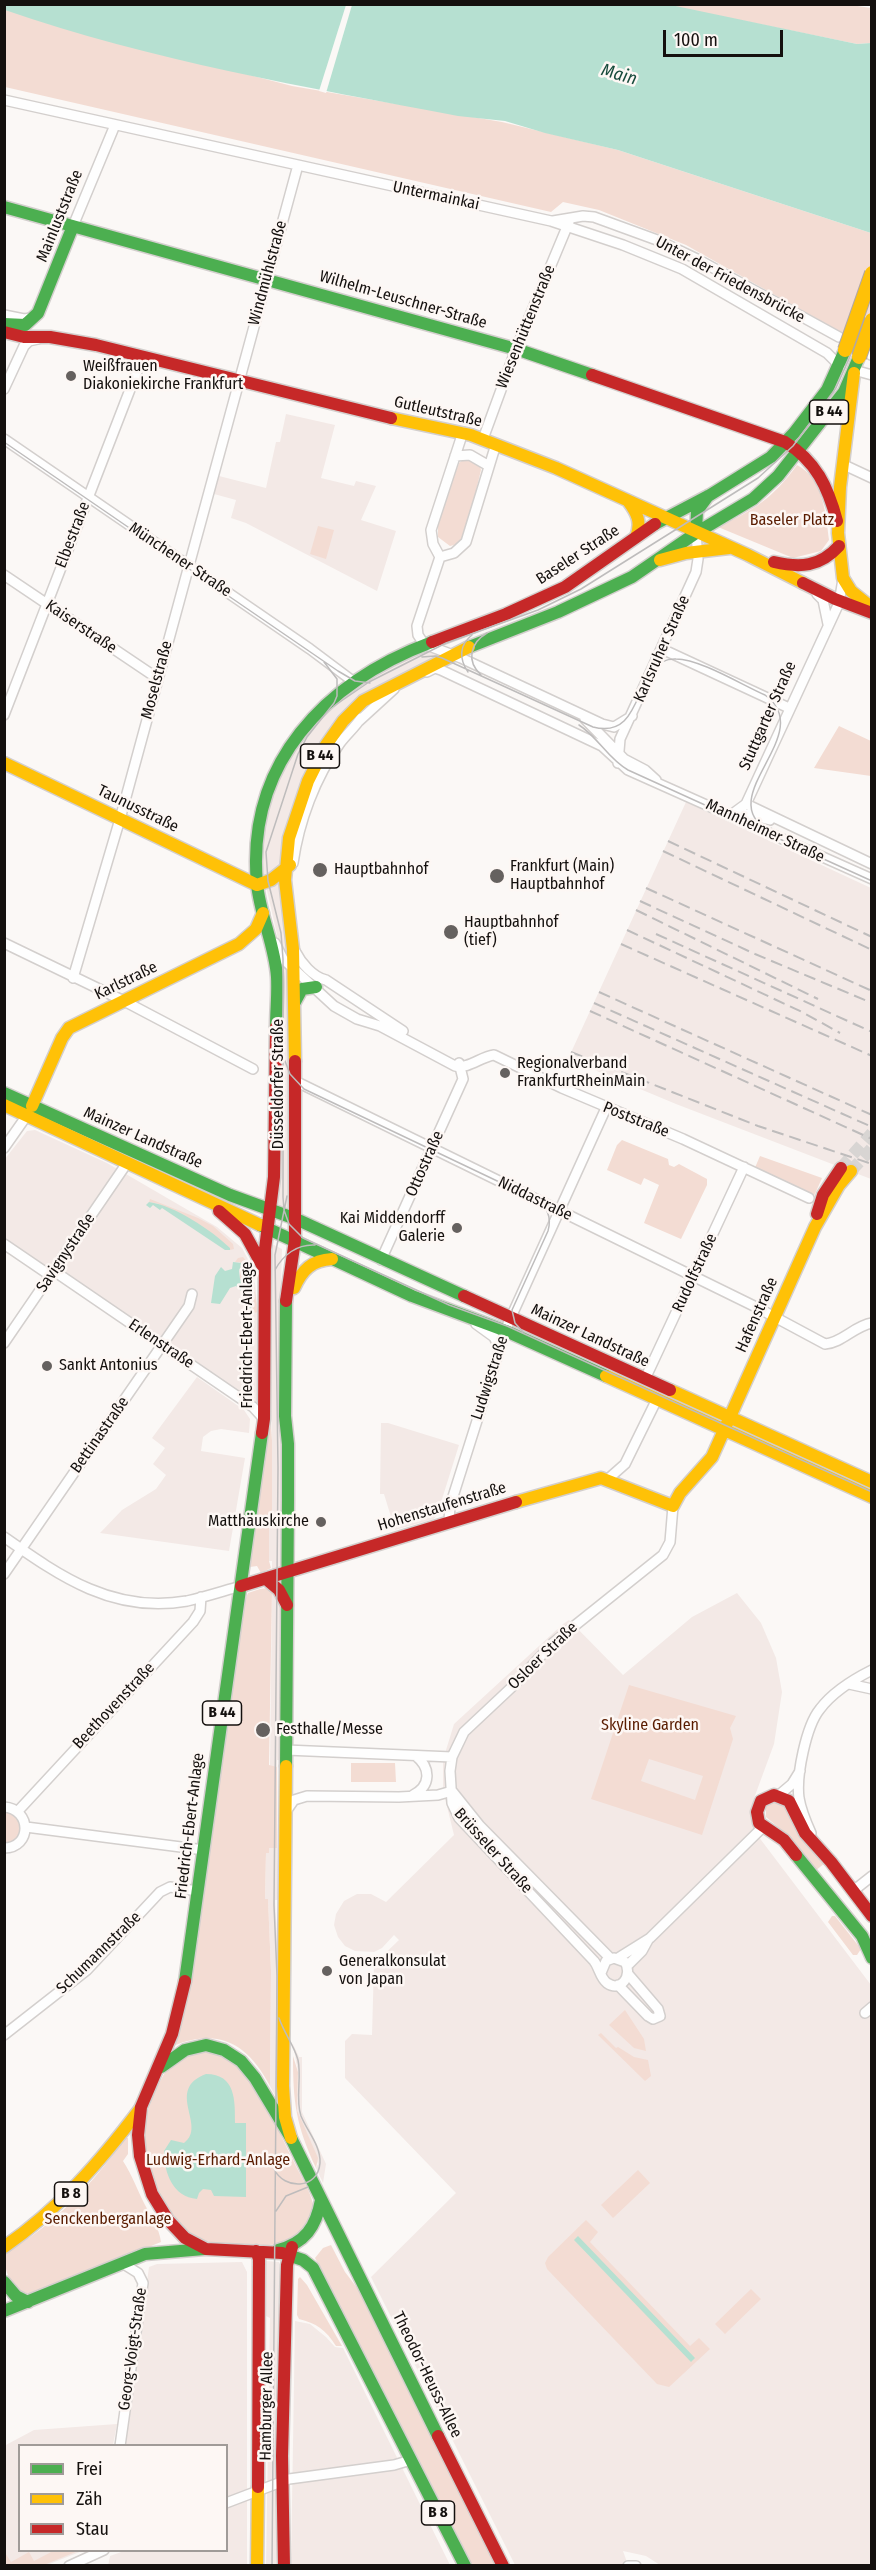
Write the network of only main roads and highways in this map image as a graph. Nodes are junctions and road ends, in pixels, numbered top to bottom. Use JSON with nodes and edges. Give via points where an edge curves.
{"nodes":[{"id":1,"x":4,"y":207,"type":"edge"},
{"id":2,"x":73,"y":226,"type":"junction"},
{"id":3,"x":872,"y":273,"type":"edge"},
{"id":4,"x":872,"y":320,"type":"edge"},
{"id":5,"x":5,"y":324,"type":"edge"},
{"id":6,"x":864,"y":359,"type":"edge"},
{"id":7,"x":786,"y":442,"type":"junction"},
{"id":8,"x":799,"y":451,"type":"junction"},
{"id":9,"x":710,"y":495,"type":"junction"},
{"id":10,"x":628,"y":501,"type":"junction"},
{"id":11,"x":665,"y":517,"type":"junction"},
{"id":12,"x":837,"y":521,"type":"junction"},
{"id":13,"x":696,"y":533,"type":"junction"},
{"id":14,"x":636,"y":537,"type":"junction"},
{"id":15,"x":839,"y":546,"type":"junction"},
{"id":16,"x":730,"y":548,"type":"junction"},
{"id":17,"x":758,"y":558,"type":"junction"},
{"id":18,"x":660,"y":560,"type":"junction"},
{"id":19,"x":872,"y":608,"type":"edge"},
{"id":20,"x":872,"y":613,"type":"edge"},
{"id":21,"x":4,"y":763,"type":"edge"},
{"id":22,"x":289,"y":866,"type":"junction"},
{"id":23,"x":257,"y":885,"type":"junction"},
{"id":24,"x":262,"y":908,"type":"junction"},
{"id":25,"x":316,"y":987,"type":"road end"},
{"id":26,"x":295,"y":1002,"type":"junction"},
{"id":27,"x":4,"y":1094,"type":"edge"},
{"id":28,"x":4,"y":1105,"type":"edge"},
{"id":29,"x":29,"y":1112,"type":"junction"},
{"id":30,"x":846,"y":1170,"type":"tunnel mouth"},
{"id":31,"x":188,"y":1192,"type":"junction"},
{"id":32,"x":269,"y":1210,"type":"junction"},
{"id":33,"x":296,"y":1220,"type":"junction"},
{"id":34,"x":267,"y":1226,"type":"junction"},
{"id":35,"x":289,"y":1238,"type":"junction"},
{"id":36,"x":332,"y":1258,"type":"junction"},
{"id":37,"x":265,"y":1272,"type":"junction"},
{"id":38,"x":286,"y":1302,"type":"junction"},
{"id":39,"x":508,"y":1324,"type":"junction"},
{"id":40,"x":727,"y":1424,"type":"junction"},
{"id":41,"x":608,"y":1479,"type":"joint"},
{"id":42,"x":872,"y":1482,"type":"edge"},
{"id":43,"x":872,"y":1497,"type":"edge"},
{"id":44,"x":287,"y":1573,"type":"junction"},
{"id":45,"x":266,"y":1579,"type":"junction"},
{"id":46,"x":241,"y":1586,"type":"junction"},
{"id":47,"x":287,"y":1605,"type":"junction"},
{"id":48,"x":853,"y":1891,"type":"junction"},
{"id":49,"x":872,"y":1909,"type":"edge"},
{"id":50,"x":872,"y":1916,"type":"edge"},
{"id":51,"x":872,"y":1958,"type":"edge"},
{"id":52,"x":160,"y":2068,"type":"junction"},
{"id":53,"x":141,"y":2108,"type":"junction"},
{"id":54,"x":291,"y":2138,"type":"junction"},
{"id":55,"x":321,"y":2200,"type":"junction"},
{"id":56,"x":4,"y":2247,"type":"edge"},
{"id":57,"x":206,"y":2249,"type":"junction"},
{"id":58,"x":256,"y":2251,"type":"junction"},
{"id":59,"x":288,"y":2252,"type":"junction"},
{"id":60,"x":4,"y":2283,"type":"edge"},
{"id":61,"x":28,"y":2302,"type":"junction"},
{"id":62,"x":4,"y":2311,"type":"edge"},
{"id":63,"x":257,"y":2565,"type":"edge"},
{"id":64,"x":284,"y":2565,"type":"edge"},
{"id":65,"x":465,"y":2565,"type":"edge"},
{"id":66,"x":502,"y":2565,"type":"edge"}],
"edges":[{"from":1,"to":2,"type":"main road","name":"Wilhelm-Leuschner-Straße"},
{"from":2,"to":5,"type":"main road","name":"Mainluststraße","via":[[35,316],[25,325]]},
{"from":2,"to":7,"type":"main road","name":"Wilhelm-Leuschner-Straße","via":[[516,349]]},
{"from":3,"to":7,"type":"main road","number":"B 44","bridge":true,"via":[[840,366],[827,390]]},
{"from":4,"to":6,"type":"main road","number":"B 44","bridge":true},
{"from":5,"to":10,"type":"main road","name":"Gutleutstraße","via":[[344,408],[463,432]]},
{"from":6,"to":8,"type":"main road","number":"B 44"},
{"from":6,"to":12,"type":"main road","name":"Stuttgarter Straße","via":[[842,464]]},
{"from":7,"to":8,"type":"main road"},
{"from":7,"to":9,"type":"main road","number":"B 44","via":[[771,457]]},
{"from":8,"to":12,"type":"main road","name":"Stuttgarter Straße","via":[[826,484]]},
{"from":8,"to":13,"type":"main road","number":"B 44","via":[[770,486]]},
{"from":9,"to":11,"type":"main road","name":"Baseler Straße","number":"B 44"},
{"from":9,"to":13,"type":"main road","via":[[697,511]]},
{"from":10,"to":11,"type":"main road","name":"Gutleutstraße"},
{"from":10,"to":14,"type":"main road","via":[[640,519]]},
{"from":11,"to":13,"type":"main road","name":"Gutleutstraße"},
{"from":11,"to":14,"type":"main road","name":"Baseler Straße","number":"B 44"},
{"from":12,"to":15,"type":"main road","name":"Stuttgarter Straße"},
{"from":13,"to":16,"type":"main road","name":"Gutleutstraße"},
{"from":13,"to":18,"type":"main road","number":"B 44"},
{"from":14,"to":23,"type":"main road","name":"Baseler Straße","number":"B 44","via":[[548,596],[386,662],[326,703],[280,763],[270,786],[258,824]]},
{"from":15,"to":17,"type":"main road","via":[[831,556],[809,567]]},
{"from":15,"to":19,"type":"main road","name":"Stuttgarter Straße","via":[[843,579]]},
{"from":16,"to":17,"type":"main road","name":"Gutleutstraße"},
{"from":16,"to":18,"type":"main road"},
{"from":17,"to":20,"type":"main road","name":"Gutleutstraße","via":[[839,603]]},
{"from":18,"to":22,"type":"main road","number":"B 44","via":[[558,612],[446,656],[358,705],[343,721],[317,763],[300,801],[289,838]]},
{"from":21,"to":23,"type":"main road","name":"Taunusstraße"},
{"from":22,"to":23,"type":"main road"},
{"from":22,"to":26,"type":"main road","name":"Düsseldorfer Straße","number":"B 44","via":[[286,904]]},
{"from":23,"to":24,"type":"main road","number":"B 44"},
{"from":24,"to":29,"type":"main road","name":"Karlstraße","via":[[256,928],[239,944],[64,1033]]},
{"from":24,"to":32,"type":"main road","name":"Düsseldorfer Straße","number":"B 44","via":[[277,976],[274,1158]]},
{"from":25,"to":26,"type":"main road","via":[[302,989]]},
{"from":26,"to":33,"type":"main road","name":"Düsseldorfer Straße","number":"B 44"},
{"from":27,"to":29,"type":"main road","name":"Mainzer Landstraße"},
{"from":28,"to":29,"type":"main road","name":"Mainzer Landstraße"},
{"from":29,"to":31,"type":"main road","name":"Mainzer Landstraße"},
{"from":29,"to":32,"type":"main road","name":"Mainzer Landstraße"},
{"from":30,"to":40,"type":"main road","name":"Hafenstraße","via":[[823,1195],[815,1227]]},
{"from":31,"to":34,"type":"main road","name":"Mainzer Landstraße"},
{"from":31,"to":37,"type":"main road","via":[[239,1226]]},
{"from":32,"to":33,"type":"main road","name":"Mainzer Landstraße"},
{"from":32,"to":34,"type":"main road","number":"B 44"},
{"from":32,"to":35,"type":"main road"},
{"from":33,"to":35,"type":"main road","number":"B 44"},
{"from":33,"to":39,"type":"main road","name":"Mainzer Landstraße"},
{"from":34,"to":35,"type":"main road","name":"Mainzer Landstraße"},
{"from":34,"to":37,"type":"main road","name":"Friedrich-Ebert-Anlage","number":"B 44"},
{"from":35,"to":36,"type":"main road","name":"Mainzer Landstraße"},
{"from":35,"to":38,"type":"main road","number":"B 44"},
{"from":36,"to":38,"type":"main road","via":[[317,1260],[306,1268]]},
{"from":36,"to":39,"type":"main road","name":"Mainzer Landstraße","via":[[464,1316]]},
{"from":37,"to":46,"type":"main road","name":"Friedrich-Ebert-Anlage","number":"B 44","via":[[264,1419]]},
{"from":38,"to":44,"type":"main road","number":"B 44"},
{"from":39,"to":40,"type":"main road","name":"Mainzer Landstraße","via":[[645,1379]]},
{"from":39,"to":40,"type":"main road","name":"Mainzer Landstraße","via":[[657,1400]]},
{"from":40,"to":41,"type":"main road","name":"Hafenstraße","via":[[707,1465],[673,1506]]},
{"from":40,"to":42,"type":"main road","name":"Mainzer Landstraße"},
{"from":40,"to":43,"type":"main road","name":"Mainzer Landstraße"},
{"from":41,"to":44,"type":"main road","name":"Hohenstaufenstraße","via":[[592,1480],[449,1521]]},
{"from":44,"to":45,"type":"main road"},
{"from":44,"to":47,"type":"main road","number":"B 44"},
{"from":45,"to":46,"type":"main road"},
{"from":45,"to":47,"type":"main road","via":[[279,1590]]},
{"from":46,"to":52,"type":"main road","name":"Friedrich-Ebert-Anlage","number":"B 44","via":[[187,1976]]},
{"from":47,"to":54,"type":"main road","number":"B 44","via":[[283,2086]]},
{"from":48,"to":49,"type":"main road"},
{"from":48,"to":50,"type":"main road"},
{"from":48,"to":51,"type":"main road","via":[[799,1824],[789,1801],[769,1795],[758,1806],[757,1818],[763,1827],[787,1843],[862,1936]]},
{"from":52,"to":53,"type":"main road","number":"B 8"},
{"from":52,"to":54,"type":"main road","number":"B 8","via":[[179,2053],[198,2047],[215,2048],[239,2057],[254,2073]]},
{"from":53,"to":56,"type":"main road","number":"B 8","via":[[76,2190]]},
{"from":53,"to":57,"type":"main road","via":[[140,2156],[152,2194],[178,2232]]},
{"from":54,"to":55,"type":"main road","number":"B 8"},
{"from":55,"to":59,"type":"main road","via":[[314,2229]]},
{"from":55,"to":66,"type":"main road","name":"Theodor-Heuss-Allee","number":"B 8"},
{"from":57,"to":58,"type":"main road"},
{"from":57,"to":61,"type":"main road","via":[[157,2252]]},
{"from":58,"to":59,"type":"main road"},
{"from":58,"to":63,"type":"main road","name":"Hamburger Allee"},
{"from":59,"to":64,"type":"main road","name":"Hamburger Allee","via":[[282,2456]]},
{"from":59,"to":65,"type":"main road","number":"B 8","via":[[313,2268]]},
{"from":60,"to":61,"type":"main road"},
{"from":61,"to":62,"type":"main road"}]}
